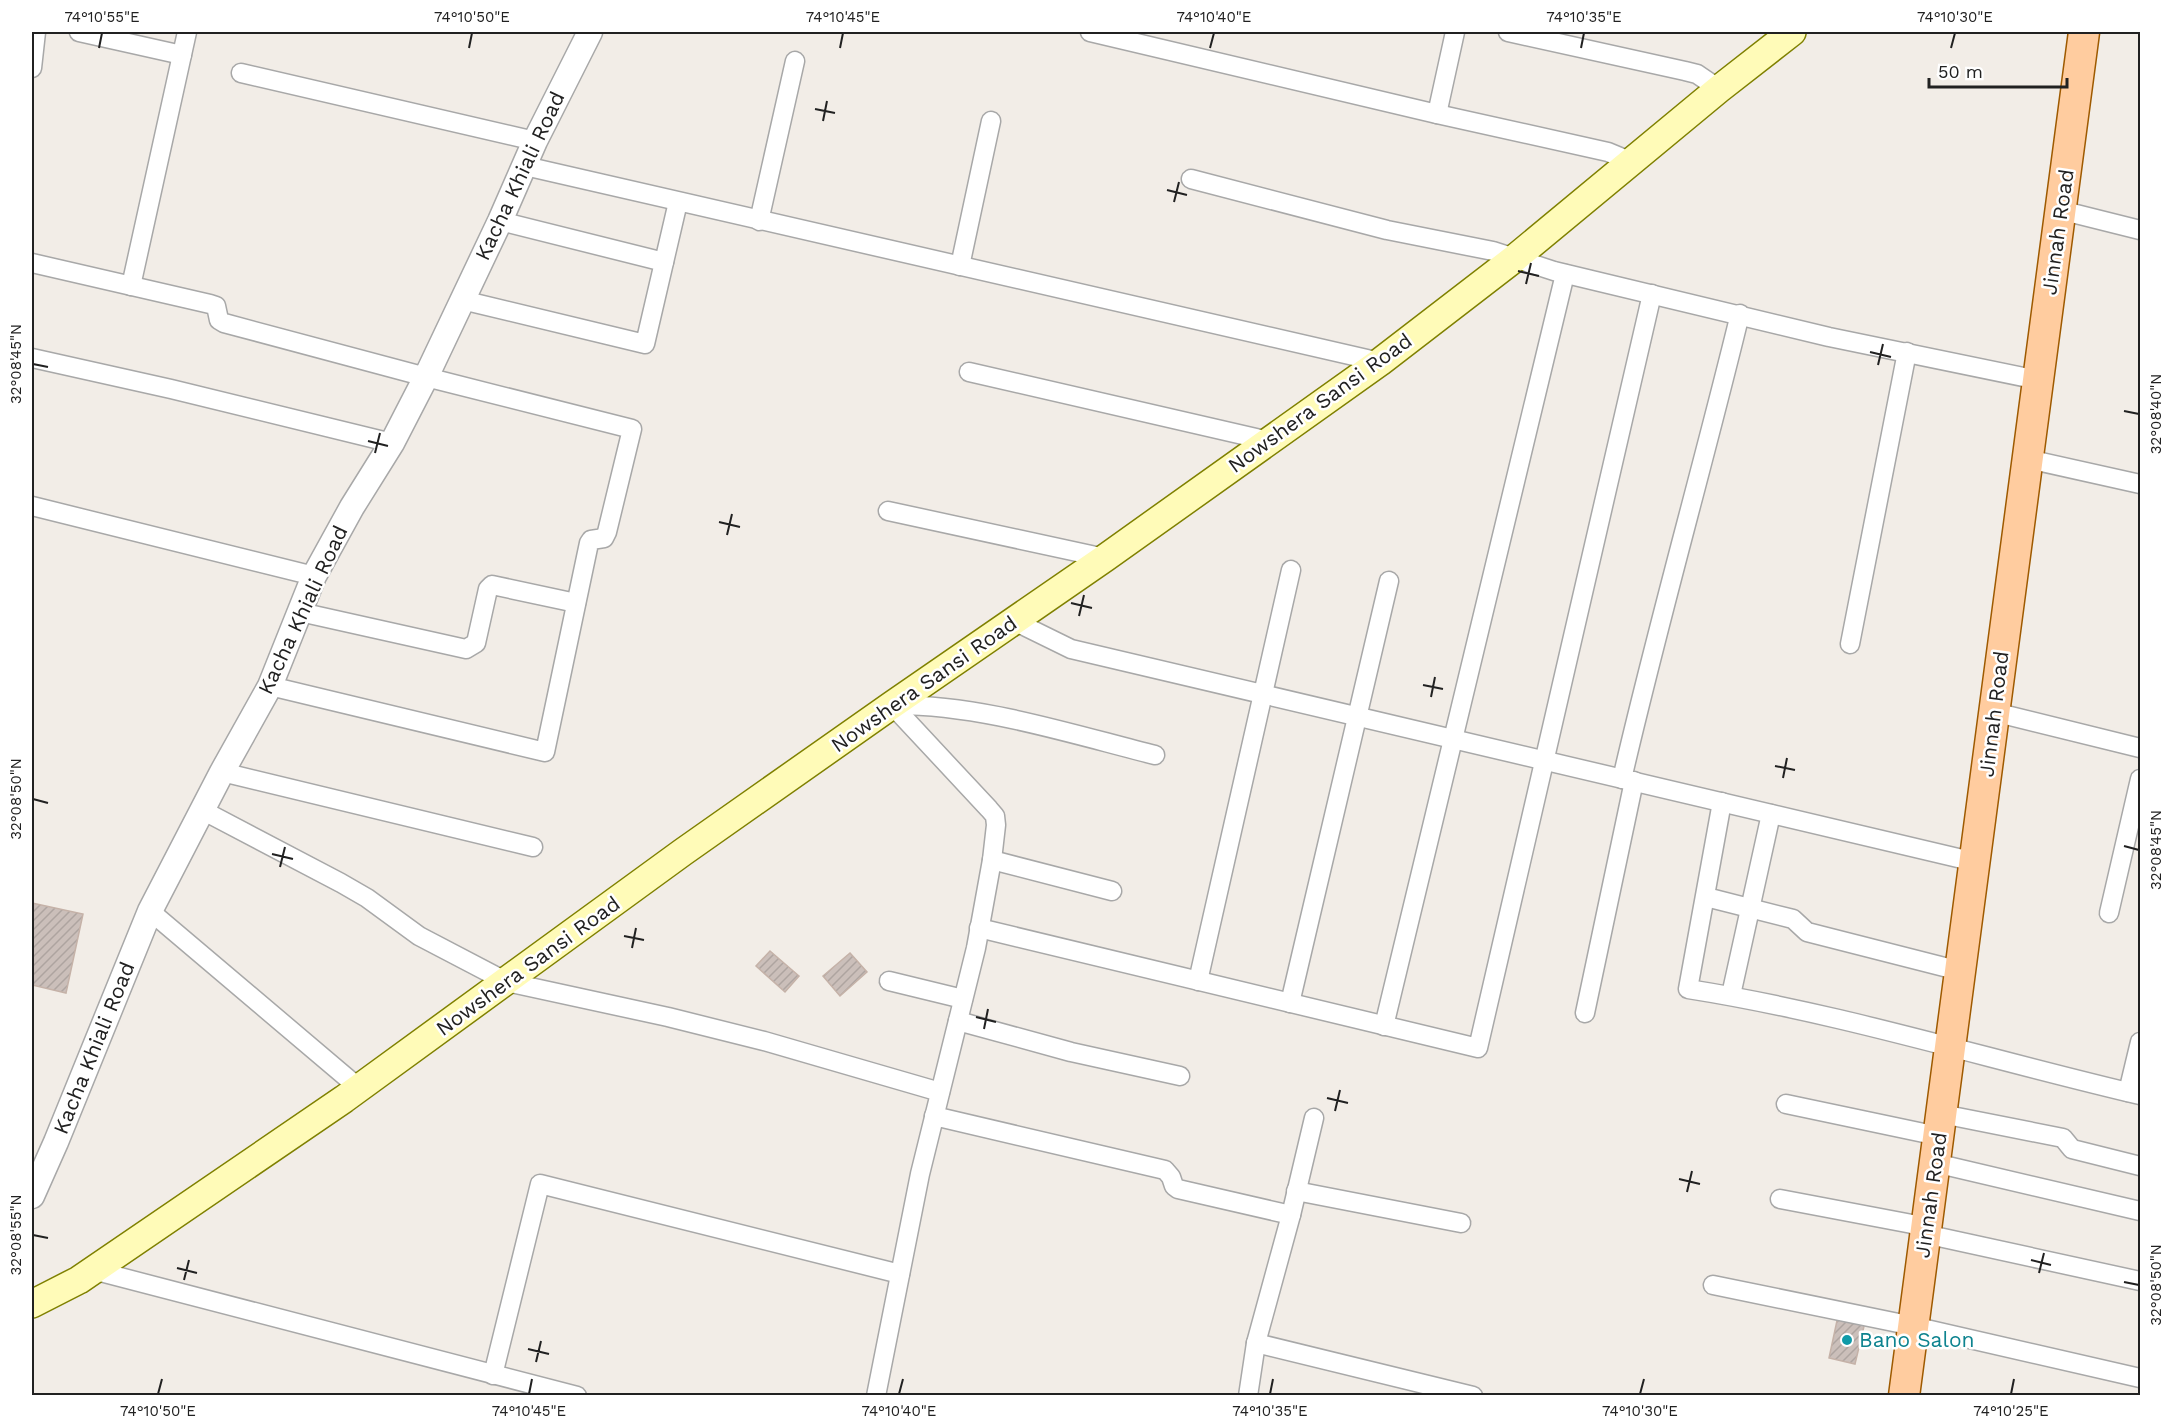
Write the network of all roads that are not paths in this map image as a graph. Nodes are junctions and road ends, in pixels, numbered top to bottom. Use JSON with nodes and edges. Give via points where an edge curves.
{"nodes":[{"id":1,"x":36,"y":32,"type":"edge"},
{"id":2,"x":79,"y":32,"type":"edge"},
{"id":3,"x":187,"y":32,"type":"edge"},
{"id":4,"x":590,"y":32,"type":"edge"},
{"id":5,"x":1090,"y":32,"type":"edge"},
{"id":6,"x":1455,"y":32,"type":"edge"},
{"id":7,"x":1508,"y":32,"type":"edge"},
{"id":8,"x":1792,"y":32,"type":"edge"},
{"id":9,"x":2084,"y":32,"type":"edge"},
{"id":10,"x":182,"y":55,"type":"junction"},
{"id":11,"x":795,"y":61,"type":"dead end"},
{"id":12,"x":32,"y":68,"type":"edge"},
{"id":13,"x":241,"y":73,"type":"dead end"},
{"id":14,"x":1719,"y":89,"type":"junction"},
{"id":15,"x":1437,"y":114,"type":"junction"},
{"id":16,"x":991,"y":121,"type":"dead end"},
{"id":17,"x":535,"y":141,"type":"junction"},
{"id":18,"x":525,"y":166,"type":"junction"},
{"id":19,"x":1629,"y":166,"type":"junction"},
{"id":20,"x":1191,"y":179,"type":"dead end"},
{"id":21,"x":678,"y":202,"type":"junction"},
{"id":22,"x":2060,"y":210,"type":"junction"},
{"id":23,"x":500,"y":221,"type":"junction"},
{"id":24,"x":759,"y":221,"type":"junction"},
{"id":25,"x":2140,"y":230,"type":"edge"},
{"id":26,"x":1515,"y":258,"type":"junction"},
{"id":27,"x":664,"y":262,"type":"junction"},
{"id":28,"x":32,"y":263,"type":"edge"},
{"id":29,"x":960,"y":266,"type":"junction"},
{"id":30,"x":1564,"y":274,"type":"junction"},
{"id":31,"x":131,"y":286,"type":"junction"},
{"id":32,"x":1652,"y":294,"type":"junction"},
{"id":33,"x":462,"y":300,"type":"junction"},
{"id":34,"x":1740,"y":314,"type":"junction"},
{"id":35,"x":1907,"y":352,"type":"junction"},
{"id":36,"x":32,"y":358,"type":"edge"},
{"id":37,"x":1380,"y":362,"type":"junction"},
{"id":38,"x":969,"y":372,"type":"dead end"},
{"id":39,"x":426,"y":377,"type":"junction"},
{"id":40,"x":2038,"y":380,"type":"junction"},
{"id":41,"x":1269,"y":441,"type":"junction"},
{"id":42,"x":392,"y":443,"type":"junction"},
{"id":43,"x":2028,"y":459,"type":"junction"},
{"id":44,"x":2140,"y":484,"type":"edge"},
{"id":45,"x":32,"y":506,"type":"edge"},
{"id":46,"x":888,"y":511,"type":"dead end"},
{"id":47,"x":1105,"y":558,"type":"junction"},
{"id":48,"x":1291,"y":570,"type":"dead end"},
{"id":49,"x":314,"y":576,"type":"junction"},
{"id":50,"x":1389,"y":581,"type":"dead end"},
{"id":51,"x":576,"y":603,"type":"junction"},
{"id":52,"x":300,"y":612,"type":"junction"},
{"id":53,"x":1014,"y":621,"type":"junction"},
{"id":54,"x":1851,"y":644,"type":"dead end"},
{"id":55,"x":270,"y":686,"type":"junction"},
{"id":56,"x":1263,"y":694,"type":"junction"},
{"id":57,"x":892,"y":705,"type":"junction"},
{"id":58,"x":1994,"y":712,"type":"junction"},
{"id":59,"x":1358,"y":716,"type":"junction"},
{"id":60,"x":1453,"y":739,"type":"junction"},
{"id":61,"x":2140,"y":748,"type":"edge"},
{"id":62,"x":1155,"y":754,"type":"dead end"},
{"id":63,"x":1545,"y":760,"type":"junction"},
{"id":64,"x":222,"y":772,"type":"junction"},
{"id":65,"x":1628,"y":780,"type":"junction"},
{"id":66,"x":2140,"y":780,"type":"edge"},
{"id":67,"x":1722,"y":802,"type":"junction"},
{"id":68,"x":202,"y":810,"type":"junction"},
{"id":69,"x":1771,"y":814,"type":"junction"},
{"id":70,"x":533,"y":847,"type":"dead end"},
{"id":71,"x":992,"y":860,"type":"junction"},
{"id":72,"x":1975,"y":862,"type":"junction"},
{"id":73,"x":1112,"y":891,"type":"dead end"},
{"id":74,"x":1706,"y":897,"type":"junction"},
{"id":75,"x":1750,"y":910,"type":"junction"},
{"id":76,"x":150,"y":911,"type":"junction"},
{"id":77,"x":2109,"y":913,"type":"dead end"},
{"id":78,"x":978,"y":928,"type":"junction"},
{"id":79,"x":1960,"y":971,"type":"junction"},
{"id":80,"x":889,"y":981,"type":"dead end"},
{"id":81,"x":1198,"y":981,"type":"junction"},
{"id":82,"x":507,"y":982,"type":"junction"},
{"id":83,"x":1731,"y":995,"type":"junction"},
{"id":84,"x":963,"y":999,"type":"junction"},
{"id":85,"x":1290,"y":1003,"type":"junction"},
{"id":86,"x":1585,"y":1013,"type":"dead end"},
{"id":87,"x":958,"y":1021,"type":"junction"},
{"id":88,"x":1384,"y":1026,"type":"junction"},
{"id":89,"x":2140,"y":1042,"type":"edge"},
{"id":90,"x":1951,"y":1046,"type":"junction"},
{"id":91,"x":1180,"y":1076,"type":"dead end"},
{"id":92,"x":359,"y":1088,"type":"junction"},
{"id":93,"x":940,"y":1092,"type":"junction"},
{"id":94,"x":2134,"y":1094,"type":"edge"},
{"id":95,"x":1786,"y":1104,"type":"dead end"},
{"id":96,"x":934,"y":1116,"type":"junction"},
{"id":97,"x":1314,"y":1118,"type":"dead end"},
{"id":98,"x":1938,"y":1138,"type":"junction"},
{"id":99,"x":2140,"y":1166,"type":"edge"},
{"id":100,"x":1296,"y":1191,"type":"junction"},
{"id":101,"x":32,"y":1196,"type":"edge"},
{"id":102,"x":1780,"y":1199,"type":"dead end"},
{"id":103,"x":2140,"y":1211,"type":"edge"},
{"id":104,"x":1291,"y":1215,"type":"junction"},
{"id":105,"x":1461,"y":1223,"type":"dead end"},
{"id":106,"x":1925,"y":1234,"type":"junction"},
{"id":107,"x":93,"y":1270,"type":"junction"},
{"id":108,"x":900,"y":1274,"type":"junction"},
{"id":109,"x":2140,"y":1281,"type":"edge"},
{"id":110,"x":1713,"y":1285,"type":"dead end"},
{"id":111,"x":32,"y":1304,"type":"edge"},
{"id":112,"x":1913,"y":1326,"type":"junction"},
{"id":113,"x":1256,"y":1343,"type":"junction"},
{"id":114,"x":494,"y":1374,"type":"junction"},
{"id":115,"x":2140,"y":1378,"type":"edge"},
{"id":116,"x":577,"y":1395,"type":"edge"},
{"id":117,"x":876,"y":1395,"type":"edge"},
{"id":118,"x":1248,"y":1395,"type":"edge"},
{"id":119,"x":1473,"y":1395,"type":"edge"},
{"id":120,"x":1904,"y":1395,"type":"edge"}],
"edges":[{"from":1,"to":12,"type":"street"},
{"from":2,"to":10,"type":"street"},
{"from":3,"to":10,"type":"street"},
{"from":4,"to":17,"type":"street","name":"Kacha Khiali Road"},
{"from":5,"to":15,"type":"street"},
{"from":6,"to":15,"type":"street"},
{"from":7,"to":14,"type":"street","via":[[1697,74]]},
{"from":8,"to":14,"type":"main road","name":"Nowshera Sansi Road"},
{"from":9,"to":22,"type":"main road","name":"Jinnah Road"},
{"from":10,"to":31,"type":"street"},
{"from":11,"to":24,"type":"street"},
{"from":13,"to":17,"type":"street"},
{"from":14,"to":19,"type":"main road","name":"Nowshera Sansi Road"},
{"from":15,"to":19,"type":"street","via":[[1608,152]]},
{"from":16,"to":29,"type":"street"},
{"from":17,"to":18,"type":"street","name":"Kacha Khiali Road"},
{"from":18,"to":21,"type":"street"},
{"from":18,"to":23,"type":"street","name":"Kacha Khiali Road"},
{"from":19,"to":26,"type":"main road","name":"Nowshera Sansi Road"},
{"from":20,"to":26,"type":"street","via":[[1387,230]]},
{"from":21,"to":24,"type":"street"},
{"from":21,"to":27,"type":"street"},
{"from":22,"to":25,"type":"street"},
{"from":22,"to":40,"type":"main road","name":"Jinnah Road"},
{"from":23,"to":27,"type":"street"},
{"from":23,"to":33,"type":"street","name":"Kacha Khiali Road"},
{"from":24,"to":29,"type":"street"},
{"from":26,"to":30,"type":"street"},
{"from":26,"to":37,"type":"main road","name":"Nowshera Sansi Road"},
{"from":27,"to":33,"type":"street","via":[[645,344]]},
{"from":28,"to":31,"type":"street"},
{"from":29,"to":37,"type":"street"},
{"from":30,"to":32,"type":"street"},
{"from":30,"to":60,"type":"street"},
{"from":31,"to":39,"type":"street","via":[[216,306],[219,320],[224,323]]},
{"from":32,"to":34,"type":"street"},
{"from":32,"to":63,"type":"street"},
{"from":33,"to":39,"type":"street","name":"Kacha Khiali Road"},
{"from":34,"to":35,"type":"street"},
{"from":34,"to":65,"type":"street","via":[[1647,671]]},
{"from":35,"to":40,"type":"street"},
{"from":35,"to":54,"type":"street"},
{"from":36,"to":42,"type":"street"},
{"from":37,"to":41,"type":"main road","name":"Nowshera Sansi Road"},
{"from":38,"to":41,"type":"street"},
{"from":39,"to":42,"type":"street","name":"Kacha Khiali Road"},
{"from":39,"to":51,"type":"street","via":[[632,429],[607,532],[604,538],[589,543]]},
{"from":40,"to":43,"type":"main road","name":"Jinnah Road"},
{"from":41,"to":47,"type":"main road","name":"Nowshera Sansi Road"},
{"from":42,"to":49,"type":"street","name":"Kacha Khiali Road"},
{"from":43,"to":44,"type":"street"},
{"from":43,"to":58,"type":"main road","name":"Jinnah Road"},
{"from":45,"to":49,"type":"street"},
{"from":46,"to":47,"type":"street"},
{"from":47,"to":53,"type":"main road","name":"Nowshera Sansi Road"},
{"from":48,"to":56,"type":"street"},
{"from":49,"to":52,"type":"street","name":"Kacha Khiali Road"},
{"from":50,"to":59,"type":"street"},
{"from":51,"to":52,"type":"street","via":[[492,585],[476,643],[466,649]]},
{"from":51,"to":55,"type":"street","via":[[545,752]]},
{"from":52,"to":55,"type":"street","name":"Kacha Khiali Road"},
{"from":53,"to":56,"type":"street","via":[[1071,649]]},
{"from":53,"to":57,"type":"main road","name":"Nowshera Sansi Road"},
{"from":55,"to":64,"type":"street","name":"Kacha Khiali Road"},
{"from":56,"to":59,"type":"street"},
{"from":56,"to":81,"type":"street"},
{"from":57,"to":62,"type":"street","via":[[969,711]]},
{"from":57,"to":71,"type":"street","via":[[995,816]]},
{"from":57,"to":82,"type":"main road","name":"Nowshera Sansi Road","via":[[682,852]]},
{"from":58,"to":61,"type":"street"},
{"from":58,"to":72,"type":"main road","name":"Jinnah Road"},
{"from":59,"to":60,"type":"street"},
{"from":59,"to":85,"type":"street"},
{"from":60,"to":63,"type":"street"},
{"from":60,"to":88,"type":"street"},
{"from":63,"to":65,"type":"street"},
{"from":63,"to":88,"type":"street","via":[[1479,1048]]},
{"from":64,"to":68,"type":"street","name":"Kacha Khiali Road"},
{"from":64,"to":70,"type":"street"},
{"from":65,"to":67,"type":"street"},
{"from":65,"to":86,"type":"street"},
{"from":66,"to":77,"type":"street"},
{"from":67,"to":69,"type":"street"},
{"from":67,"to":74,"type":"street"},
{"from":68,"to":76,"type":"street","name":"Kacha Khiali Road"},
{"from":68,"to":82,"type":"street","via":[[358,893],[419,936]]},
{"from":69,"to":72,"type":"street"},
{"from":69,"to":75,"type":"street"},
{"from":71,"to":73,"type":"street"},
{"from":71,"to":78,"type":"street"},
{"from":72,"to":79,"type":"main road","name":"Jinnah Road"},
{"from":74,"to":75,"type":"street"},
{"from":74,"to":83,"type":"street","via":[[1688,988]]},
{"from":75,"to":79,"type":"street","via":[[1793,920],[1807,932]]},
{"from":75,"to":83,"type":"street"},
{"from":76,"to":92,"type":"street"},
{"from":76,"to":101,"type":"street","name":"Kacha Khiali Road"},
{"from":78,"to":81,"type":"street"},
{"from":78,"to":84,"type":"street"},
{"from":79,"to":90,"type":"main road","name":"Jinnah Road"},
{"from":80,"to":84,"type":"street"},
{"from":81,"to":85,"type":"street"},
{"from":82,"to":92,"type":"main road","name":"Nowshera Sansi Road"},
{"from":82,"to":93,"type":"street","via":[[764,1041]]},
{"from":83,"to":90,"type":"street"},
{"from":84,"to":87,"type":"street"},
{"from":85,"to":88,"type":"street"},
{"from":87,"to":91,"type":"street"},
{"from":87,"to":93,"type":"street"},
{"from":89,"to":94,"type":"street"},
{"from":90,"to":94,"type":"street"},
{"from":90,"to":98,"type":"main road","name":"Jinnah Road"},
{"from":92,"to":107,"type":"main road","name":"Nowshera Sansi Road"},
{"from":93,"to":96,"type":"street"},
{"from":95,"to":98,"type":"street"},
{"from":96,"to":104,"type":"street","via":[[1165,1170],[1178,1189]]},
{"from":96,"to":108,"type":"street"},
{"from":97,"to":100,"type":"street"},
{"from":98,"to":99,"type":"street","via":[[2063,1138],[2072,1149]]},
{"from":98,"to":103,"type":"street"},
{"from":98,"to":106,"type":"main road","name":"Jinnah Road"},
{"from":100,"to":104,"type":"street"},
{"from":100,"to":105,"type":"street"},
{"from":102,"to":106,"type":"street","via":[[1912,1224]]},
{"from":104,"to":113,"type":"street"},
{"from":106,"to":109,"type":"street"},
{"from":106,"to":112,"type":"main road","name":"Jinnah Road"},
{"from":107,"to":111,"type":"main road","name":"Nowshera Sansi Road"},
{"from":107,"to":114,"type":"street"},
{"from":108,"to":114,"type":"street","via":[[540,1184]]},
{"from":108,"to":117,"type":"street"},
{"from":110,"to":112,"type":"street"},
{"from":112,"to":115,"type":"street"},
{"from":112,"to":120,"type":"main road","name":"Jinnah Road"},
{"from":113,"to":118,"type":"street"},
{"from":113,"to":119,"type":"street"},
{"from":114,"to":116,"type":"street"}]}
